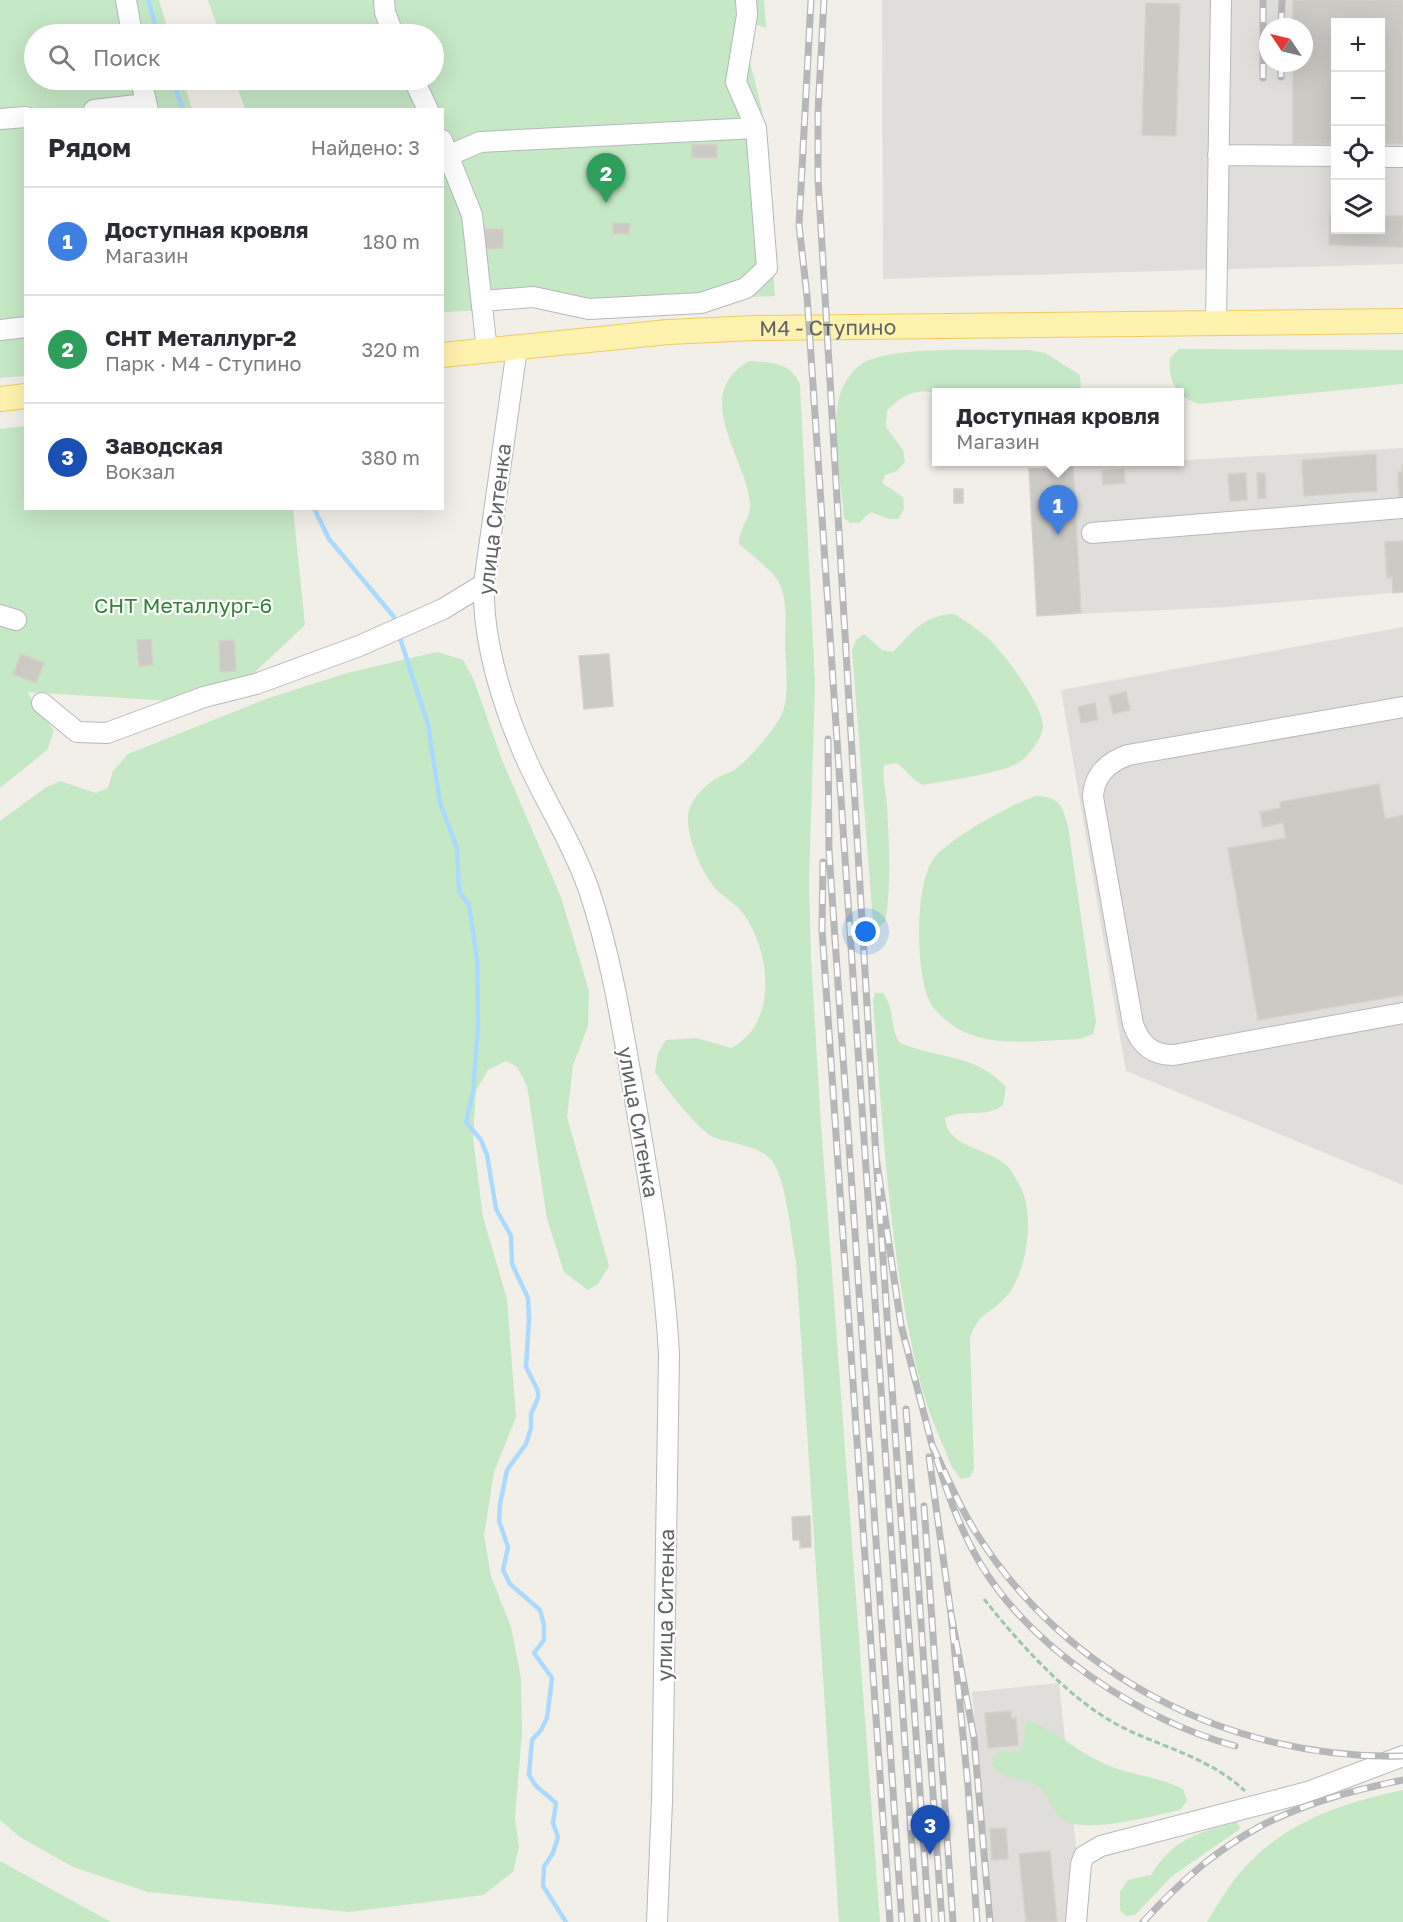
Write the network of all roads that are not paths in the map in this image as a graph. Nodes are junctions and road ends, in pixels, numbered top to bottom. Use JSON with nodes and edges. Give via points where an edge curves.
{"nodes":[{"id":1,"x":126,"y":0,"type":"edge"},
{"id":2,"x":384,"y":0,"type":"edge"},
{"id":3,"x":746,"y":0,"type":"edge"},
{"id":4,"x":1221,"y":0,"type":"edge"},
{"id":5,"x":130,"y":24,"type":"edge"},
{"id":6,"x":389,"y":24,"type":"edge"},
{"id":7,"x":143,"y":90,"type":"edge"},
{"id":8,"x":419,"y":90,"type":"edge"},
{"id":9,"x":147,"y":107,"type":"edge"},
{"id":10,"x":129,"y":108,"type":"edge"},
{"id":11,"x":427,"y":108,"type":"edge"},
{"id":12,"x":24,"y":117,"type":"edge"},
{"id":13,"x":0,"y":119,"type":"edge"},
{"id":14,"x":756,"y":128,"type":"junction"},
{"id":15,"x":446,"y":147,"type":"edge"},
{"id":16,"x":1218,"y":155,"type":"junction"},
{"id":17,"x":1331,"y":156,"type":"edge"},
{"id":18,"x":1385,"y":157,"type":"edge"},
{"id":19,"x":1403,"y":157,"type":"edge"},
{"id":20,"x":482,"y":302,"type":"junction"},
{"id":21,"x":1403,"y":321,"type":"edge"},
{"id":22,"x":1216,"y":324,"type":"junction"},
{"id":23,"x":24,"y":327,"type":"edge"},
{"id":24,"x":0,"y":330,"type":"edge"},
{"id":25,"x":517,"y":348,"type":"junction"},
{"id":26,"x":487,"y":351,"type":"junction"},
{"id":27,"x":444,"y":355,"type":"edge"},
{"id":28,"x":24,"y":396,"type":"edge"},
{"id":29,"x":0,"y":399,"type":"edge"},
{"id":30,"x":1403,"y":508,"type":"edge"},
{"id":31,"x":1092,"y":533,"type":"dead end"},
{"id":32,"x":484,"y":584,"type":"junction"},
{"id":33,"x":42,"y":703,"type":"dead end"},
{"id":34,"x":1403,"y":707,"type":"edge"},
{"id":35,"x":1403,"y":1013,"type":"edge"},
{"id":36,"x":1403,"y":1756,"type":"edge"},
{"id":37,"x":657,"y":1922,"type":"edge"},
{"id":38,"x":1076,"y":1922,"type":"edge"}],
"edges":[{"from":1,"to":5,"type":"street"},
{"from":2,"to":6,"type":"street"},
{"from":3,"to":14,"type":"street","via":[[736,82]]},
{"from":4,"to":16,"type":"street"},
{"from":7,"to":9,"type":"street"},
{"from":8,"to":11,"type":"street"},
{"from":9,"to":10,"type":"street"},
{"from":12,"to":13,"type":"street"},
{"from":14,"to":15,"type":"street"},
{"from":14,"to":20,"type":"street","via":[[767,268],[746,288],[701,303],[668,305],[589,309],[532,297]]},
{"from":15,"to":20,"type":"street","via":[[472,215]]},
{"from":16,"to":17,"type":"street"},
{"from":16,"to":22,"type":"street"},
{"from":18,"to":19,"type":"street"},
{"from":20,"to":26,"type":"street"},
{"from":21,"to":22,"type":"main road","name":"М4 - Ступино"},
{"from":22,"to":25,"type":"main road","name":"М4 - Ступино","via":[[754,328],[668,332]]},
{"from":23,"to":24,"type":"street"},
{"from":25,"to":26,"type":"main road","name":"М4 - Ступино"},
{"from":25,"to":32,"type":"street","name":"улица Ситенка"},
{"from":26,"to":27,"type":"main road","name":"М4 - Ступино"},
{"from":28,"to":29,"type":"main road"},
{"from":30,"to":31,"type":"street"},
{"from":32,"to":33,"type":"street","via":[[443,609],[358,646],[107,733],[77,732]]},
{"from":32,"to":37,"type":"street","name":"улица Ситенка","via":[[489,644],[511,717],[528,763],[575,856],[600,925],[617,997],[659,1242],[669,1354]]},
{"from":34,"to":35,"type":"street","via":[[1128,755],[1098,775],[1092,797],[1133,1024],[1137,1036],[1152,1051],[1174,1055]]},
{"from":36,"to":38,"type":"street","via":[[1332,1784],[1101,1846],[1081,1864]]}]}
